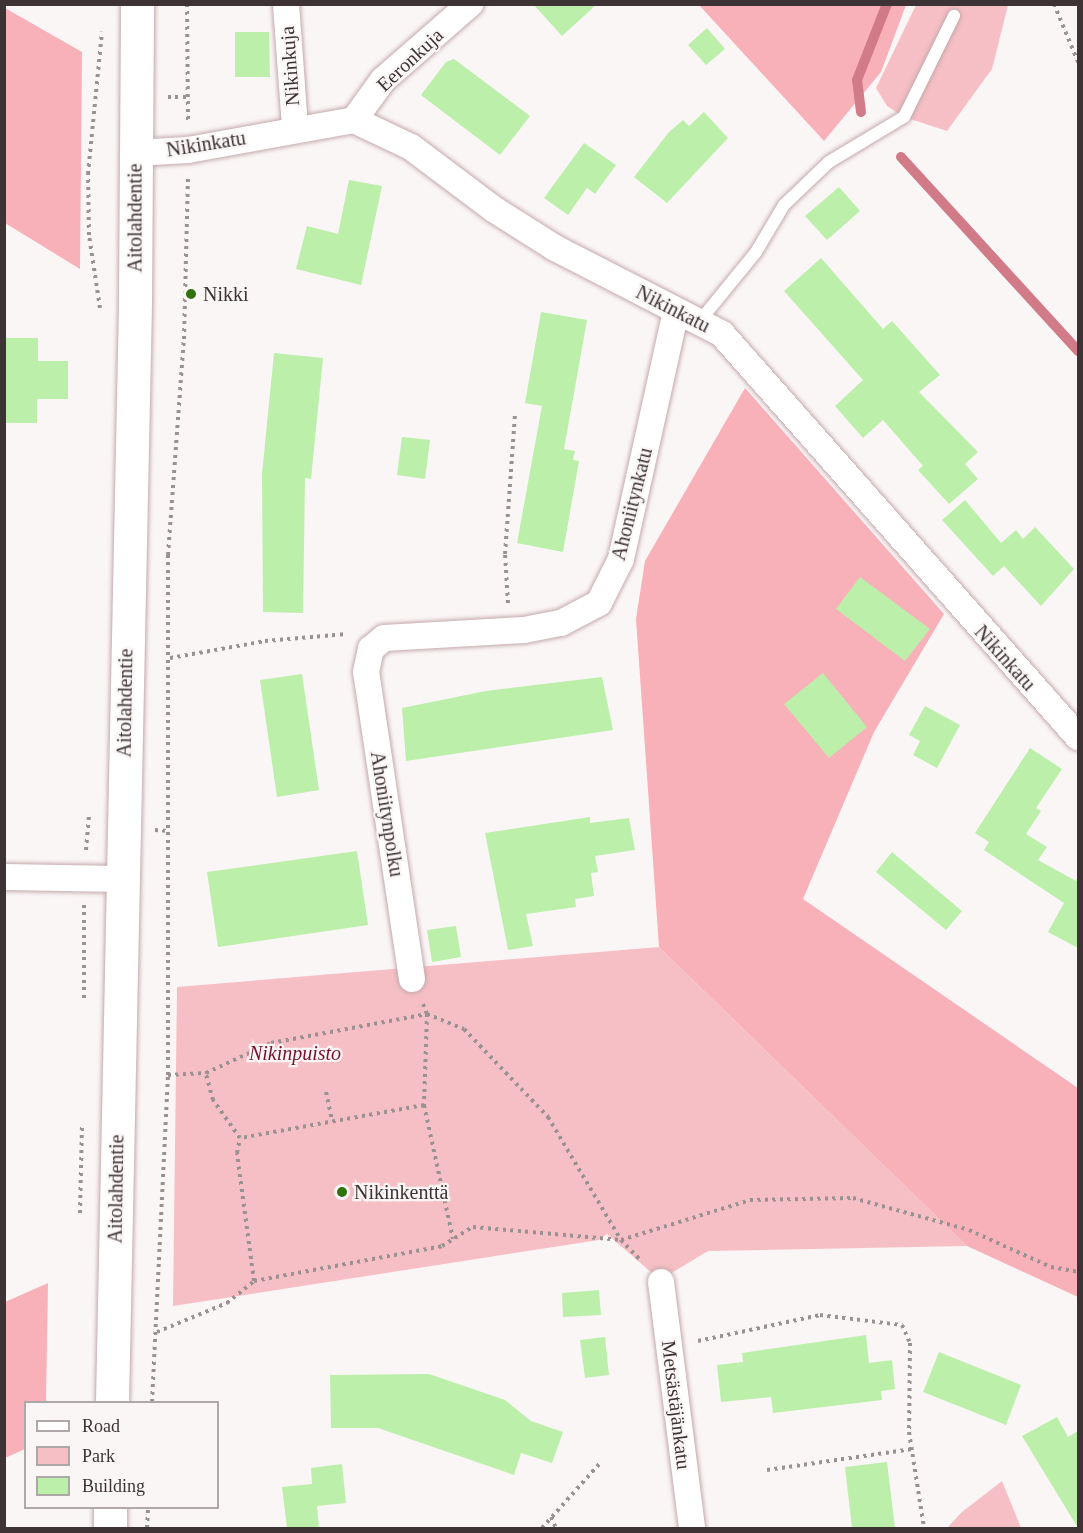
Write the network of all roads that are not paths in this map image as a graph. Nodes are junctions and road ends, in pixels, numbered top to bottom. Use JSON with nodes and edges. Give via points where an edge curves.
{"nodes":[{"id":1,"x":136,"y":4,"type":"edge"},
{"id":2,"x":286,"y":4,"type":"edge"},
{"id":3,"x":470,"y":4,"type":"edge"},
{"id":4,"x":954,"y":16,"type":"dead end"},
{"id":5,"x":354,"y":120,"type":"junction"},
{"id":6,"x":295,"y":128,"type":"junction"},
{"id":7,"x":135,"y":153,"type":"junction"},
{"id":8,"x":687,"y":317,"type":"junction"},
{"id":9,"x":371,"y":649,"type":"joint"},
{"id":10,"x":1078,"y":737,"type":"edge"},
{"id":11,"x":4,"y":877,"type":"edge"},
{"id":12,"x":121,"y":879,"type":"junction"},
{"id":13,"x":412,"y":979,"type":"road end"},
{"id":14,"x":661,"y":1282,"type":"road end"},
{"id":15,"x":112,"y":1401,"type":"edge"},
{"id":16,"x":110,"y":1509,"type":"edge"},
{"id":17,"x":110,"y":1528,"type":"edge"},
{"id":18,"x":692,"y":1528,"type":"edge"}],
"edges":[{"from":1,"to":7,"type":"main road","name":"Aitolahdentie"},
{"from":2,"to":6,"type":"street","name":"Nikinkuja"},
{"from":3,"to":5,"type":"street","name":"Eeronkuja","via":[[383,80]]},
{"from":4,"to":8,"type":"lane","via":[[903,117],[829,162],[784,205],[756,252]]},
{"from":5,"to":6,"type":"street","name":"Nikinkatu"},
{"from":5,"to":8,"type":"street","name":"Nikinkatu","via":[[411,147],[495,210],[555,248]]},
{"from":6,"to":7,"type":"street","name":"Nikinkatu","via":[[188,150]]},
{"from":7,"to":12,"type":"main road","name":"Aitolahdentie"},
{"from":8,"to":9,"type":"street","name":"Ahoniitynkatu","via":[[621,559],[598,603],[561,623],[384,638]]},
{"from":8,"to":10,"type":"street","name":"Nikinkatu","via":[[722,334]]},
{"from":9,"to":13,"type":"street","name":"Ahoniitynpolku","via":[[366,672]]},
{"from":11,"to":12,"type":"street"},
{"from":12,"to":15,"type":"main road","name":"Aitolahdentie"},
{"from":14,"to":18,"type":"street","name":"Metsästäjänkatu"},
{"from":16,"to":17,"type":"main road"}]}
